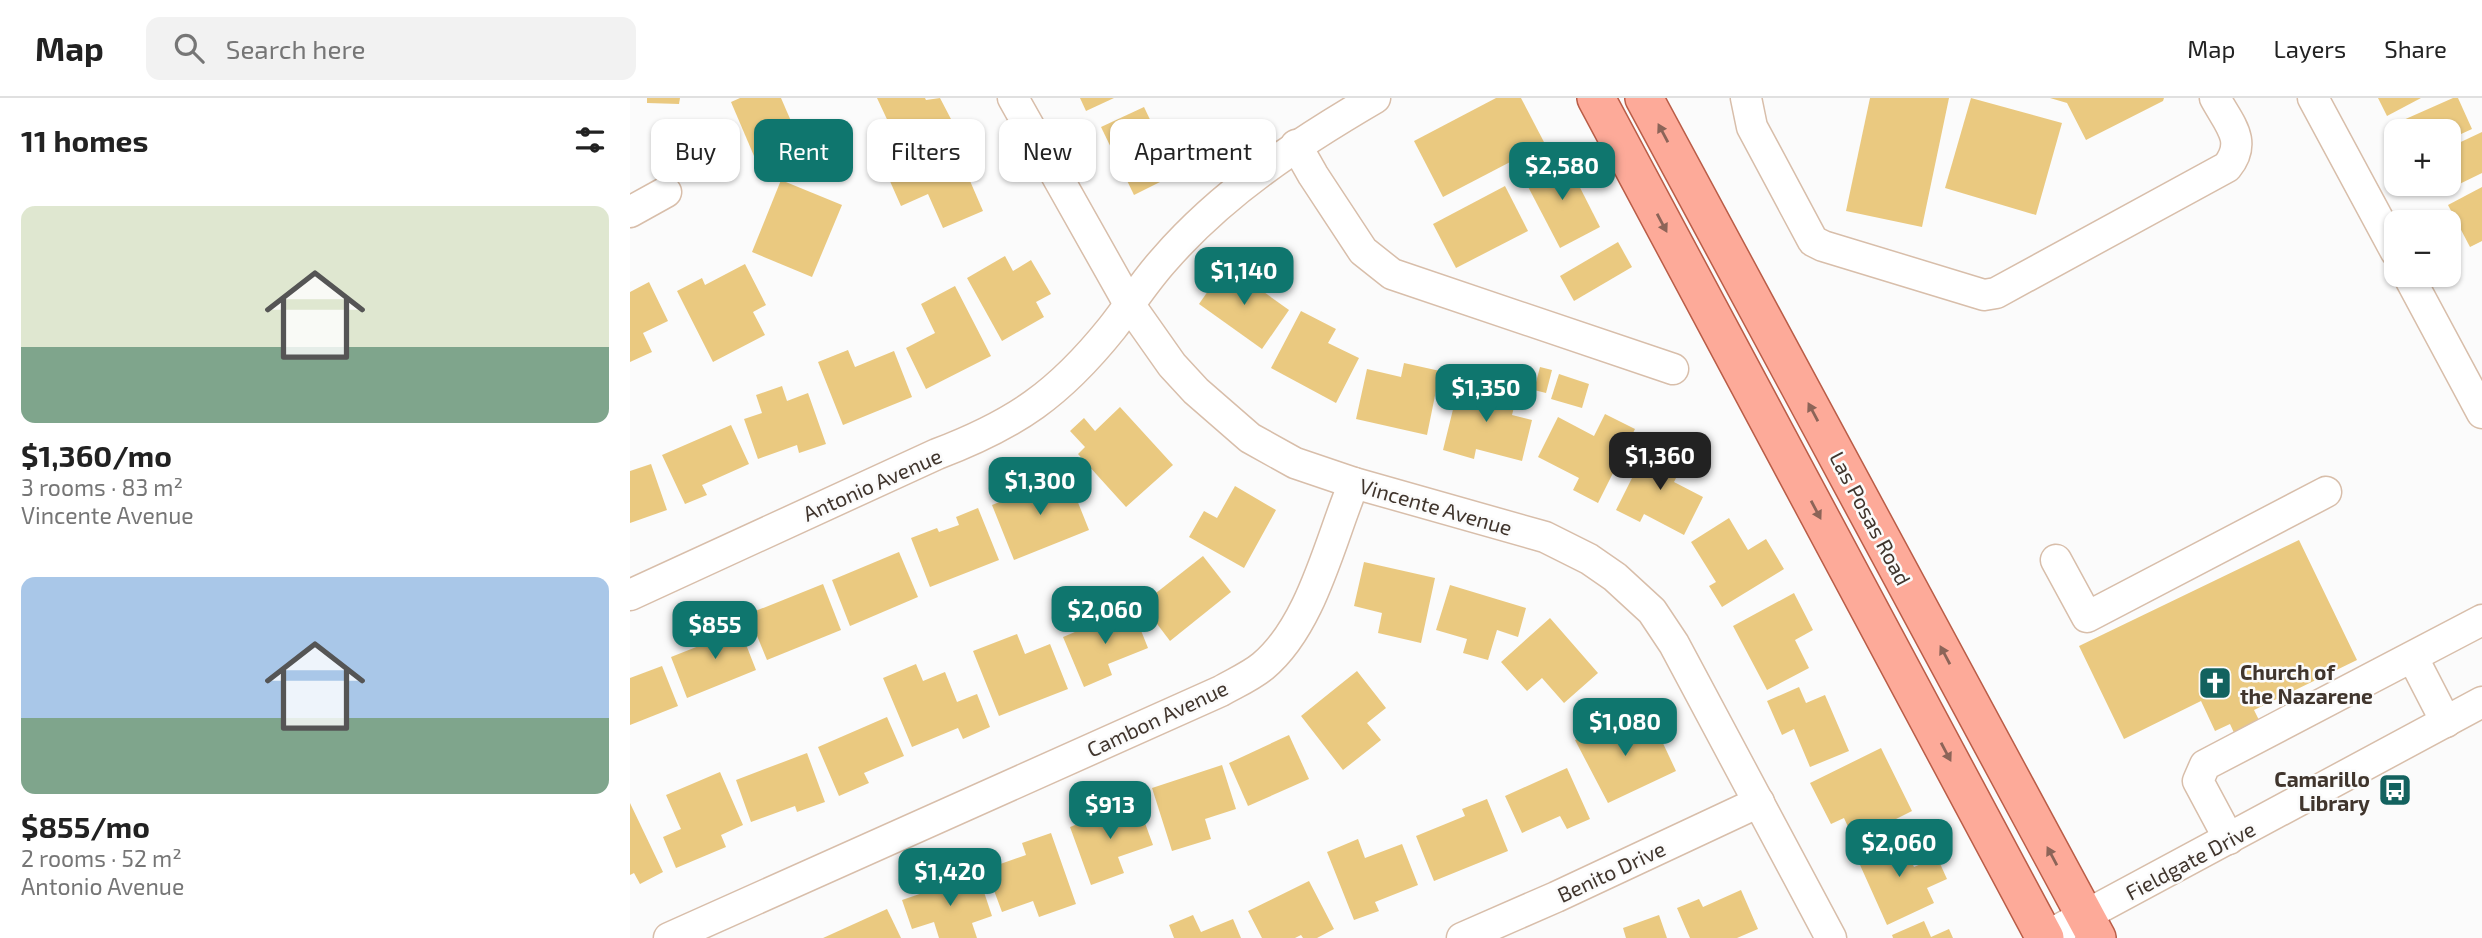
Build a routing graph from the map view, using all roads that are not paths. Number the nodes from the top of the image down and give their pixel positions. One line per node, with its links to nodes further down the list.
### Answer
1 (1013, 98): 13 (street, Vincente Avenue)
2 (1374, 98): 8 (street, Antonio Avenue)
3 (1595, 98): 30 (main road, one-way to 30)
4 (1644, 98): 26 (main road, Las Posas Road, one-way to 4)
5 (1746, 98): 6 (street)
6 (2215, 98)
7 (2313, 98): 11 (street)
8 (1296, 145): 13 (street, Antonio Avenue); 14 (street)
9 (666, 192): 10 (street)
10 (630, 212)
11 (2384, 230)
12 (2414, 287): 15 (street)
13 (1129, 304): 16 (street, Vincente Avenue); 19 (street, Antonio Avenue)
14 (1673, 369)
15 (2482, 413)
16 (1353, 483): 24 (street, Vincente Avenue); 27 (street, Cambon Avenue)
17 (2326, 492): 18 (street)
18 (2056, 560)
19 (630, 595)
20 (2482, 620): 21 (street)
21 (2413, 658): 23 (street); 25 (street)
22 (2482, 702): 23 (street, Fieldgate Drive)
23 (2446, 722): 25 (street, Fieldgate Drive)
24 (1759, 802): 28 (street, Benito Drive); 29 (street, Vincente Avenue)
25 (2229, 839): 26 (street, Fieldgate Drive)
26 (2091, 927): 30 (street, Fieldgate Drive)
27 (669, 938)
28 (1462, 938)
29 (1831, 938)
30 (2045, 938)

